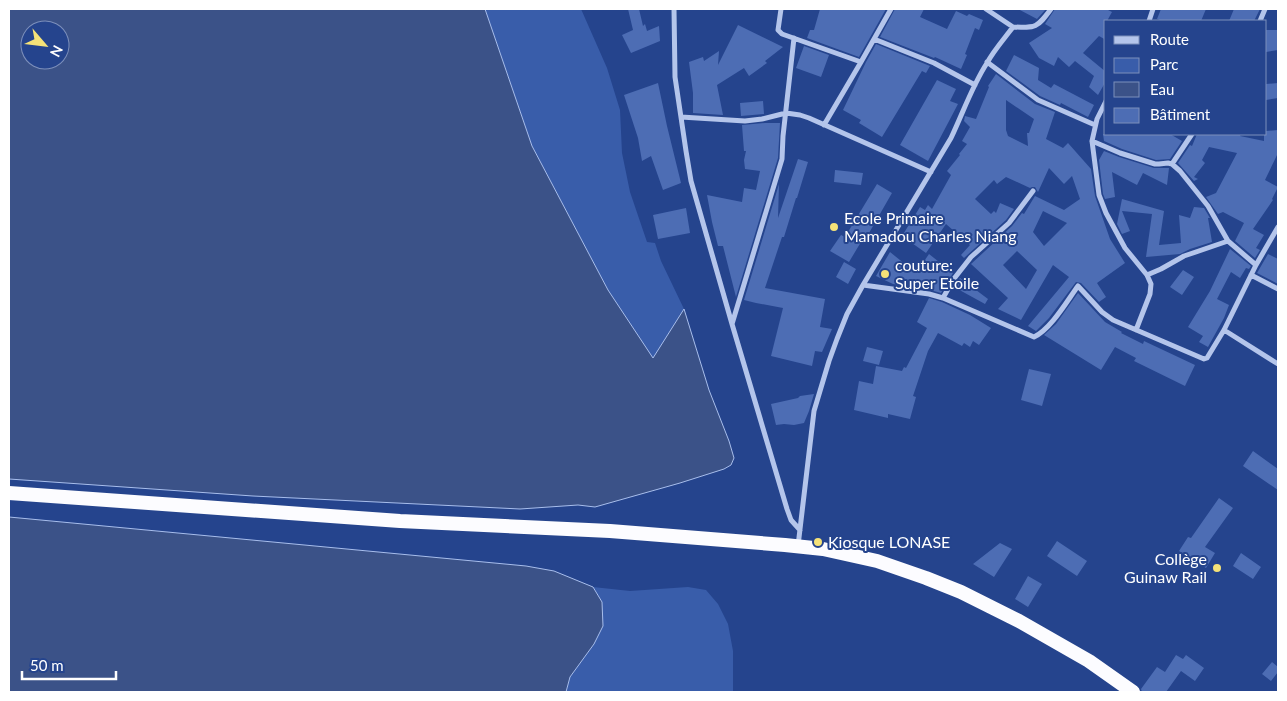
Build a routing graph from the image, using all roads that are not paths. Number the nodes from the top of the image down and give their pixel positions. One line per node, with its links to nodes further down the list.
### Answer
1 (674, 9): 14 (street)
2 (781, 9): 7 (street)
3 (891, 9): 8 (street)
4 (986, 9): 6 (street)
5 (1051, 9): 6 (street)
6 (1013, 27): 10 (street)
7 (794, 38): 9 (street); 13 (street)
8 (874, 40): 9 (street); 11 (street)
9 (862, 62): 15 (street)
10 (987, 62): 11 (street); 16 (street)
11 (975, 85): 20 (street)
12 (1104, 105): 16 (street)
13 (786, 113): 14 (street); 15 (street); 30 (street)
14 (681, 117): 30 (street)
15 (824, 125): 20 (street)
16 (1095, 125): 18 (street)
17 (1189, 135): 19 (street)
18 (1092, 141): 19 (street); 25 (street)
19 (1172, 164): 23 (street)
20 (931, 172): 27 (street)
21 (1033, 190): 29 (street)
22 (1278, 227): 24 (street)
23 (1228, 241): 24 (street); 25 (street)
24 (1256, 265): 26 (street)
25 (1148, 275): 31 (street)
26 (1251, 276): 28 (street); 32 (street)
27 (863, 285): 29 (street); 35 (street)
28 (1278, 289)
29 (943, 298): 31 (street)
30 (732, 324): 35 (street)
31 (1136, 330): 32 (street)
32 (1224, 330): 33 (street)
33 (1278, 364)
34 (9, 493): 36 (highway)
35 (800, 530): 36 (street)
36 (798, 546): 37 (highway)
37 (1134, 692)

